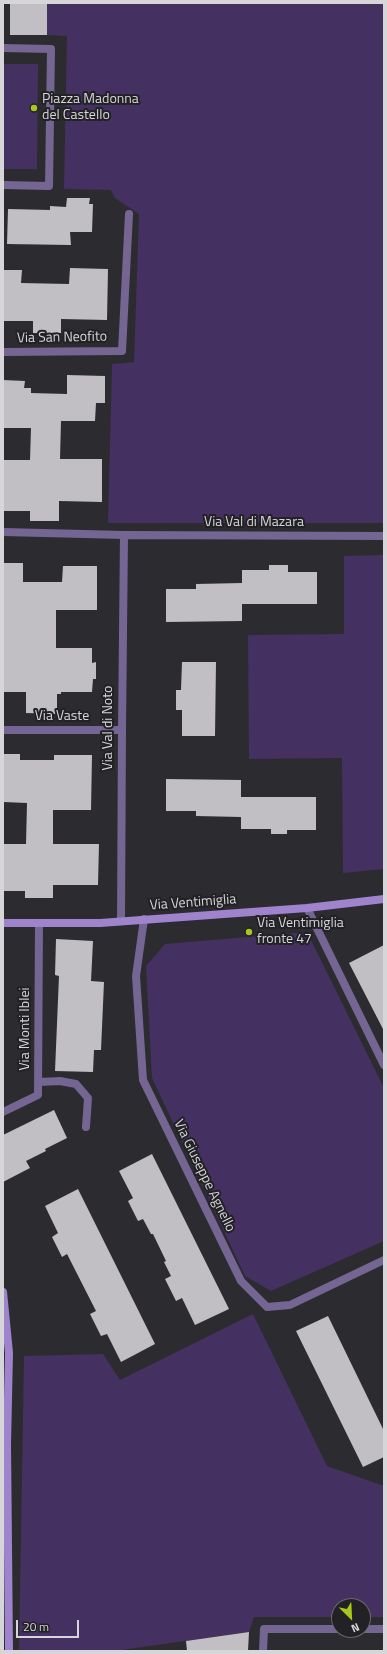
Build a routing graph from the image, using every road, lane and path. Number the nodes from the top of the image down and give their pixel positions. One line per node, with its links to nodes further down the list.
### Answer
1 (3, 48): 2 (street)
2 (3, 185)
3 (129, 214): 4 (street, Via San Neofito)
4 (3, 352)
5 (3, 532): 6 (street, Via Val di Mazara)
6 (124, 536): 7 (street, Via Val di Mazara); 9 (street, Via Val di Noto)
7 (384, 536)
8 (3, 730): 9 (street, Via Vaste)
9 (122, 730): 13 (street, Via Val di Noto)
10 (384, 898): 11 (main road, Via Ventimiglia)
11 (307, 908): 12 (main road, Via Ventimiglia); 16 (street)
12 (144, 919): 13 (main road, Via Ventimiglia); 20 (street, Via Giuseppe Agnello)
13 (122, 921): 15 (main road, Via Ventimiglia)
14 (3, 923): 15 (main road, Via Ventimiglia)
15 (39, 923): 17 (street, Via Monti Iblei)
16 (384, 1065)
17 (38, 1082): 18 (street, Via Monti Iblei); 19 (street)
18 (3, 1112)
19 (86, 1127)
20 (384, 1260)
21 (3, 1292): 22 (main road)
22 (5, 1444): 26 (main road)
23 (331, 1629): 27 (street)
24 (371, 1629): 25 (street)
25 (384, 1629)
26 (9, 1651)
27 (263, 1651)

